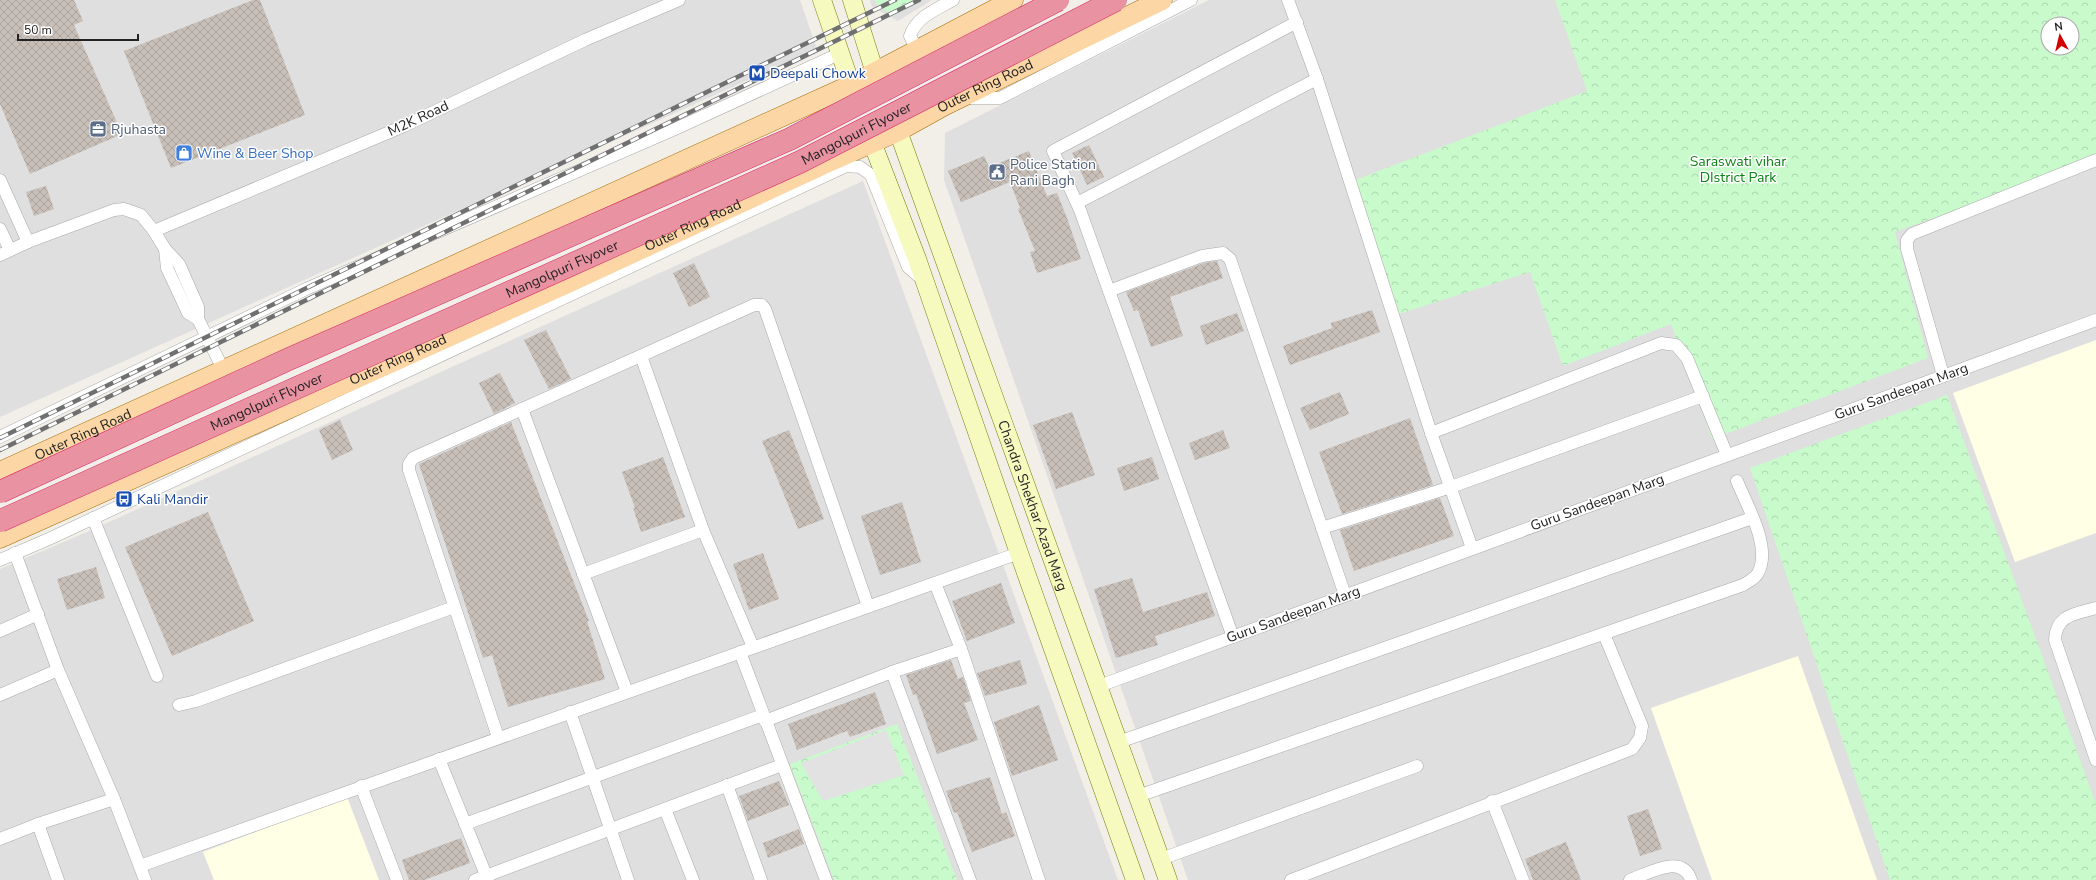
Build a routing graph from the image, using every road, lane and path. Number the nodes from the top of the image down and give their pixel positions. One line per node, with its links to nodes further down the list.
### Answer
1 (679, 0): 26 (street, M2K Road)
2 (822, 0): 13 (street)
3 (852, 0): 15 (street)
4 (953, 0): 12 (street)
5 (1058, 0): 47 (highway, Mangolpuri Flyover, bridge)
6 (1116, 0): 50 (highway, Mangolpuri Flyover, bridge)
7 (1162, 0): 14 (main road, Outer Ring Road)
8 (1191, 0): 18 (street)
9 (1288, 0): 11 (street)
10 (1010, 1): 12 (main road, Outer Ring Road); 14 (main road)
11 (1296, 22): 16 (street); 23 (street)
12 (918, 50): 15 (main road, Outer Ring Road)
13 (841, 53): 17 (street); 35 (street)
14 (1037, 61): 18 (main road, Outer Ring Road)
15 (875, 73): 17 (main road, Outer Ring Road)
16 (1317, 78): 23 (street); 41 (street)
17 (851, 85): 24 (main road, Outer Ring Road)
18 (961, 98): 19 (main road, Outer Ring Road)
19 (898, 131): 20 (main road, Outer Ring Road); 28 (street, Chandra Shekhar Azad Marg)
20 (872, 142): 30 (street, Chandra Shekhar Azad Marg); 31 (main road, Outer Ring Road)
21 (2096, 160): 38 (street)
22 (0, 180): 27 (street)
23 (1077, 203): 33 (street)
24 (562, 217): 31 (main road); 37 (main road, Outer Ring Road)
25 (0, 229): 29 (street)
26 (154, 231): 27 (street); 35 (street)
27 (28, 242): 29 (street)
28 (940, 247): 30 (street); 74 (street, Chandra Shekhar Azad Marg)
29 (5, 253)
30 (915, 254): 32 (street, Chandra Shekhar Azad Marg)
31 (588, 274): 53 (main road, Outer Ring Road)
32 (924, 280): 48 (street); 56 (street, Chandra Shekhar Azad Marg)
33 (1109, 291): 51 (street); 67 (street)
34 (2096, 320): 38 (street, Guru Sandeepan Marg)
35 (208, 337): 37 (street); 42 (street)
36 (641, 356): 40 (street); 52 (street); 61 (street)
37 (224, 371): 44 (main road, Outer Ring Road)
38 (1943, 375): 43 (street, Guru Sandeepan Marg)
39 (1703, 396): 41 (street); 43 (street); 46 (street)
40 (522, 409): 58 (street); 62 (street)
41 (1431, 433): 46 (street)
42 (0, 437)
43 (1727, 455): 54 (street, Guru Sandeepan Marg)
44 (0, 472)
45 (1737, 481): 49 (street)
46 (1452, 487): 51 (street); 54 (street)
47 (0, 492)
48 (93, 518): 55 (street); 73 (street)
49 (1752, 518): 66 (street); 81 (street)
50 (0, 521)
51 (1322, 528): 60 (street)
52 (703, 530): 58 (street); 68 (street)
53 (0, 538)
54 (1472, 548): 60 (street, Guru Sandeepan Marg)
55 (15, 553): 57 (street); 64 (street)
56 (1018, 553): 59 (street); 109 (street, Chandra Shekhar Azad Marg)
57 (0, 560)
58 (584, 574): 75 (street)
59 (935, 583): 61 (street); 69 (street)
60 (1345, 595): 67 (street, Guru Sandeepan Marg)
61 (868, 606): 68 (street)
62 (454, 607): 77 (street); 80 (street)
63 (2096, 608): 83 (street)
64 (38, 614): 65 (street); 71 (street)
65 (0, 631)
66 (1604, 634): 89 (street); 91 (street)
67 (1233, 637): 74 (street, Guru Sandeepan Marg)
68 (753, 647): 70 (street)
69 (961, 649): 72 (street); 108 (street)
70 (740, 652): 75 (street); 79 (street)
71 (58, 670): 76 (street); 90 (street)
72 (892, 672): 79 (street); 107 (street)
73 (157, 676)
74 (1099, 686): 81 (street, Chandra Shekhar Azad Marg)
75 (627, 692): 78 (street)
76 (0, 695)
77 (179, 705)
78 (570, 712): 80 (street); 86 (street)
79 (764, 718): 84 (street); 86 (street)
80 (498, 737): 82 (street)
81 (1119, 742): 89 (street, Chandra Shekhar Azad Marg)
82 (439, 759): 87 (street); 94 (street)
83 (2096, 760)
84 (782, 765): 88 (street); 106 (street)
85 (1417, 766): 97 (street)
86 (592, 777): 94 (street); 95 (street)
87 (361, 786): 98 (street); 102 (street)
88 (726, 786): 92 (street); 105 (street)
89 (1138, 796): 97 (street, Chandra Shekhar Azad Marg)
90 (114, 799): 93 (street); 98 (street)
91 (1492, 801): 111 (street); 112 (street)
92 (665, 809): 95 (street); 104 (street)
93 (38, 824): 96 (street); 100 (street)
94 (465, 824): 99 (street)
95 (610, 829): 99 (street); 103 (street)
96 (0, 839)
97 (1161, 859): 110 (street, Chandra Shekhar Azad Marg)
98 (140, 866): 101 (street)
99 (483, 879)
100 (58, 880)
101 (145, 880)
102 (397, 880)
103 (628, 880)
104 (692, 880)
105 (761, 880)
106 (826, 880)
107 (970, 880)
108 (1039, 880)
109 (1135, 880)
110 (1168, 880)
111 (1291, 880)
112 (1523, 880)
113 (1630, 880): 114 (street)
114 (1692, 880)

